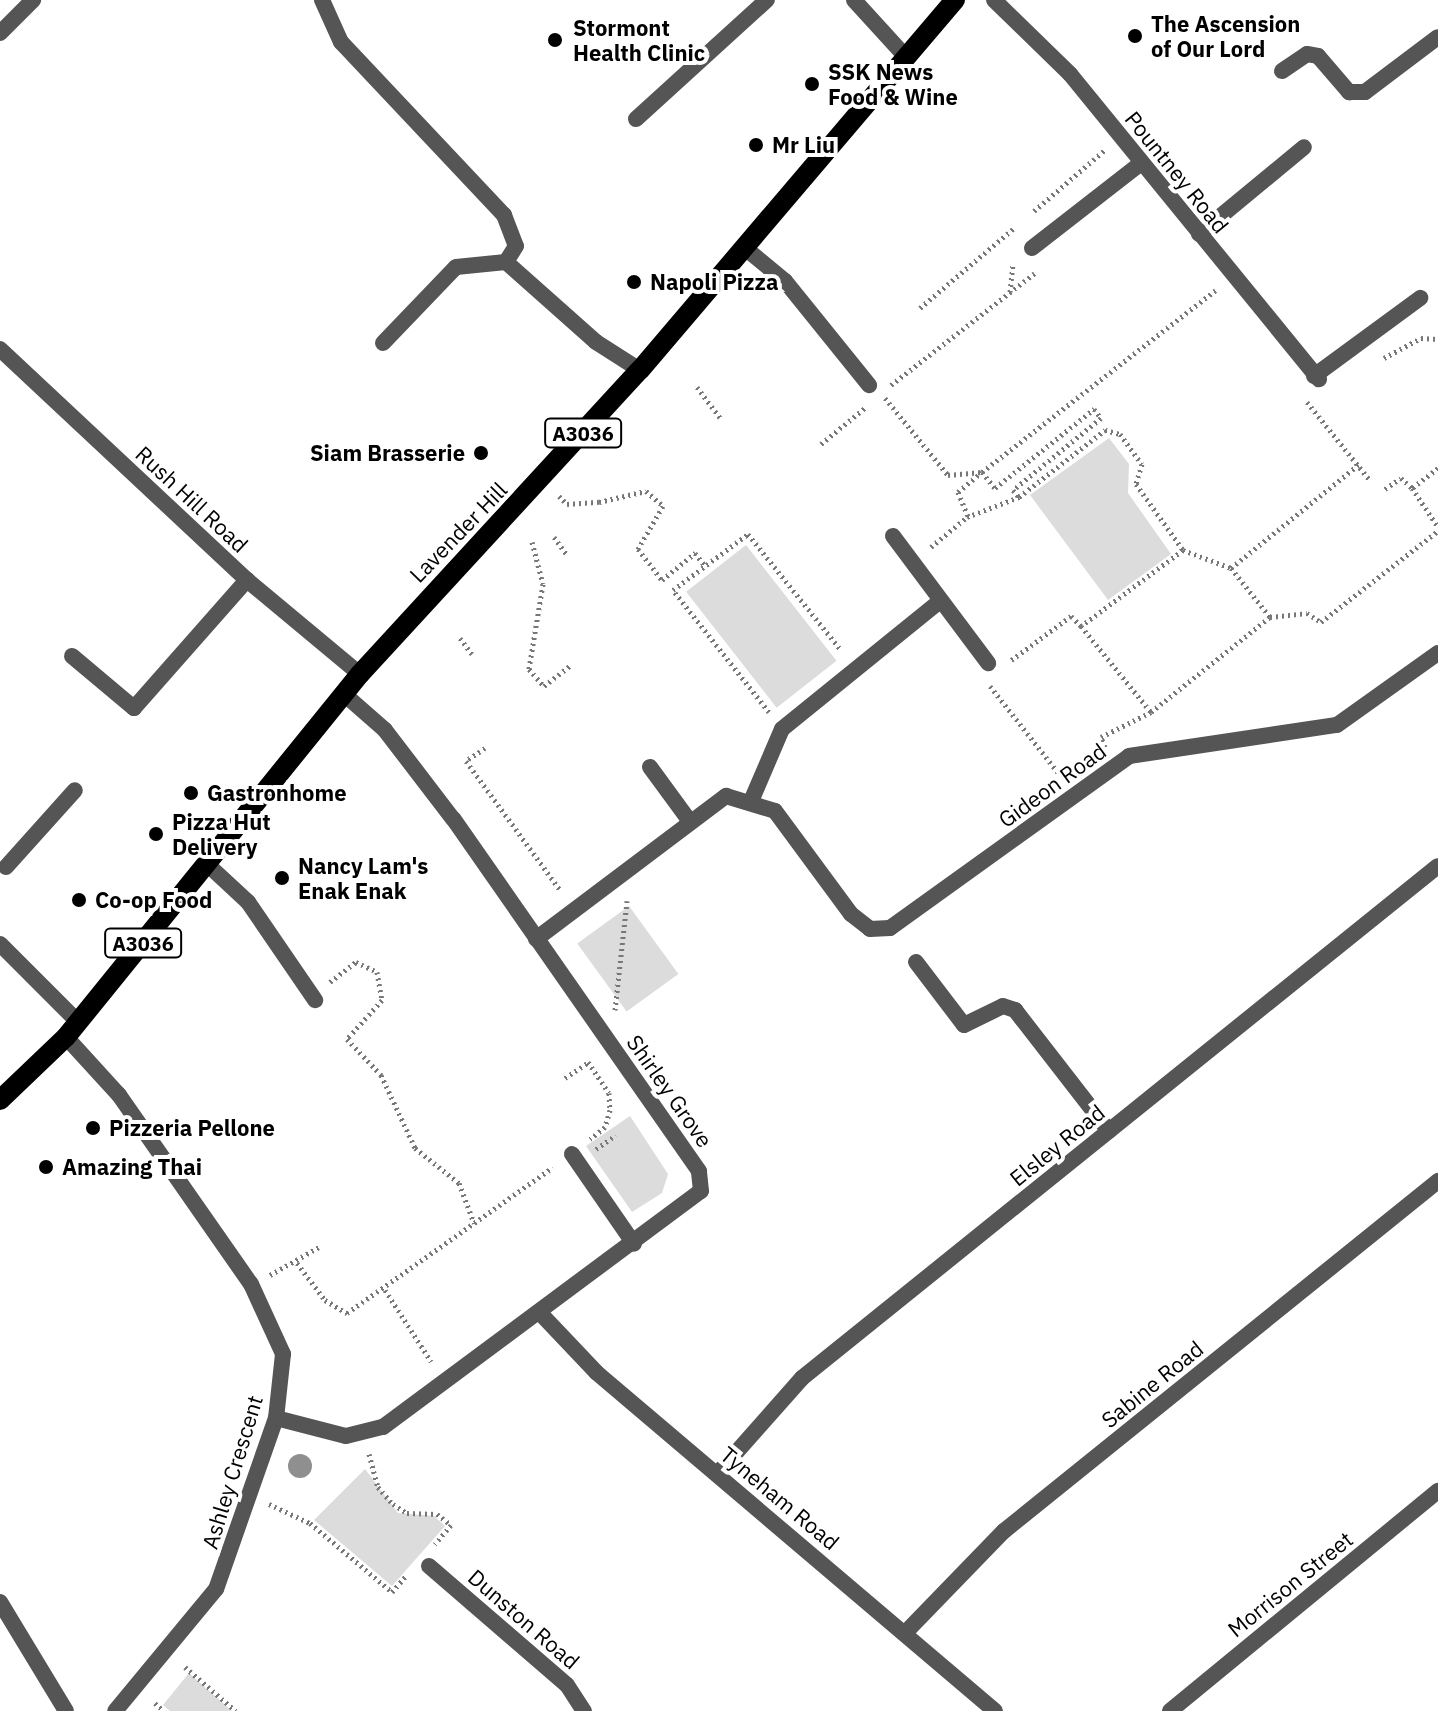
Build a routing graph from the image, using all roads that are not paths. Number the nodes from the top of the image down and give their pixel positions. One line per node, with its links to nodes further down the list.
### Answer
1 (33, 0): 7 (street)
2 (322, 0): 17 (street)
3 (767, 0): 11 (street)
4 (854, 0): 9 (street)
5 (955, 0): 9 (main road, Lavender Hill / A3036)
6 (994, 0): 13 (street, Pountney Road)
7 (0, 33)
8 (1438, 37): 10 (street)
9 (905, 56): 15 (main road, Lavender Hill / A3036)
10 (1282, 71)
11 (636, 119)
12 (1304, 147): 14 (street)
13 (1141, 163): 14 (street, Pountney Road); 16 (street)
14 (1199, 234): 18 (street, Pountney Road)
15 (745, 248): 21 (main road, Lavender Hill / A3036); 22 (street)
16 (1032, 248)
17 (506, 262): 19 (street); 21 (street)
18 (1420, 298)
19 (383, 343)
20 (0, 349): 24 (street, Rush Hill Road)
21 (640, 370): 29 (main road, Lavender Hill / A3036)
22 (875, 389)
23 (893, 536): 25 (street)
24 (247, 580): 27 (street); 29 (street, Rush Hill Road)
25 (939, 602): 28 (street); 33 (street)
26 (1438, 653): 33 (street, Gideon Road)
27 (72, 656)
28 (988, 663)
29 (360, 674): 30 (main road, Lavender Hill / A3036)
30 (344, 694): 35 (main road, Lavender Hill / A3036); 38 (street, Shirley Grove)
31 (650, 767): 34 (street)
32 (75, 790): 37 (street)
33 (752, 799): 34 (street)
34 (688, 819): 38 (street)
35 (207, 864): 41 (street); 42 (main road, Lavender Hill / A3036)
36 (1438, 866): 44 (street, Elsley Road)
37 (6, 867)
38 (536, 939): 47 (street, Shirley Grove)
39 (0, 944): 42 (street, Ashley Crescent)
40 (916, 962): 44 (street)
41 (315, 1000)
42 (72, 1029): 43 (main road, Lavender Hill / A3036); 49 (street, Ashley Crescent)
43 (0, 1100)
44 (1109, 1131): 50 (street, Elsley Road)
45 (572, 1154): 47 (street)
46 (1438, 1181): 54 (street, Sabine Road)
47 (634, 1244): 48 (street, Shirley Grove)
48 (541, 1314): 49 (street, Shirley Grove); 50 (street, Tyneham Road)
49 (276, 1418): 56 (street, Ashley Crescent)
50 (718, 1473): 54 (street, Tyneham Road)
51 (1438, 1491): 59 (street, Morrison Street)
52 (422, 1564): 57 (street, Dunston Road)
53 (0, 1602): 55 (street)
54 (905, 1633): 58 (street, Tyneham Road)
55 (66, 1711)
56 (115, 1711)
57 (584, 1711)
58 (995, 1711)
59 (1170, 1711)

